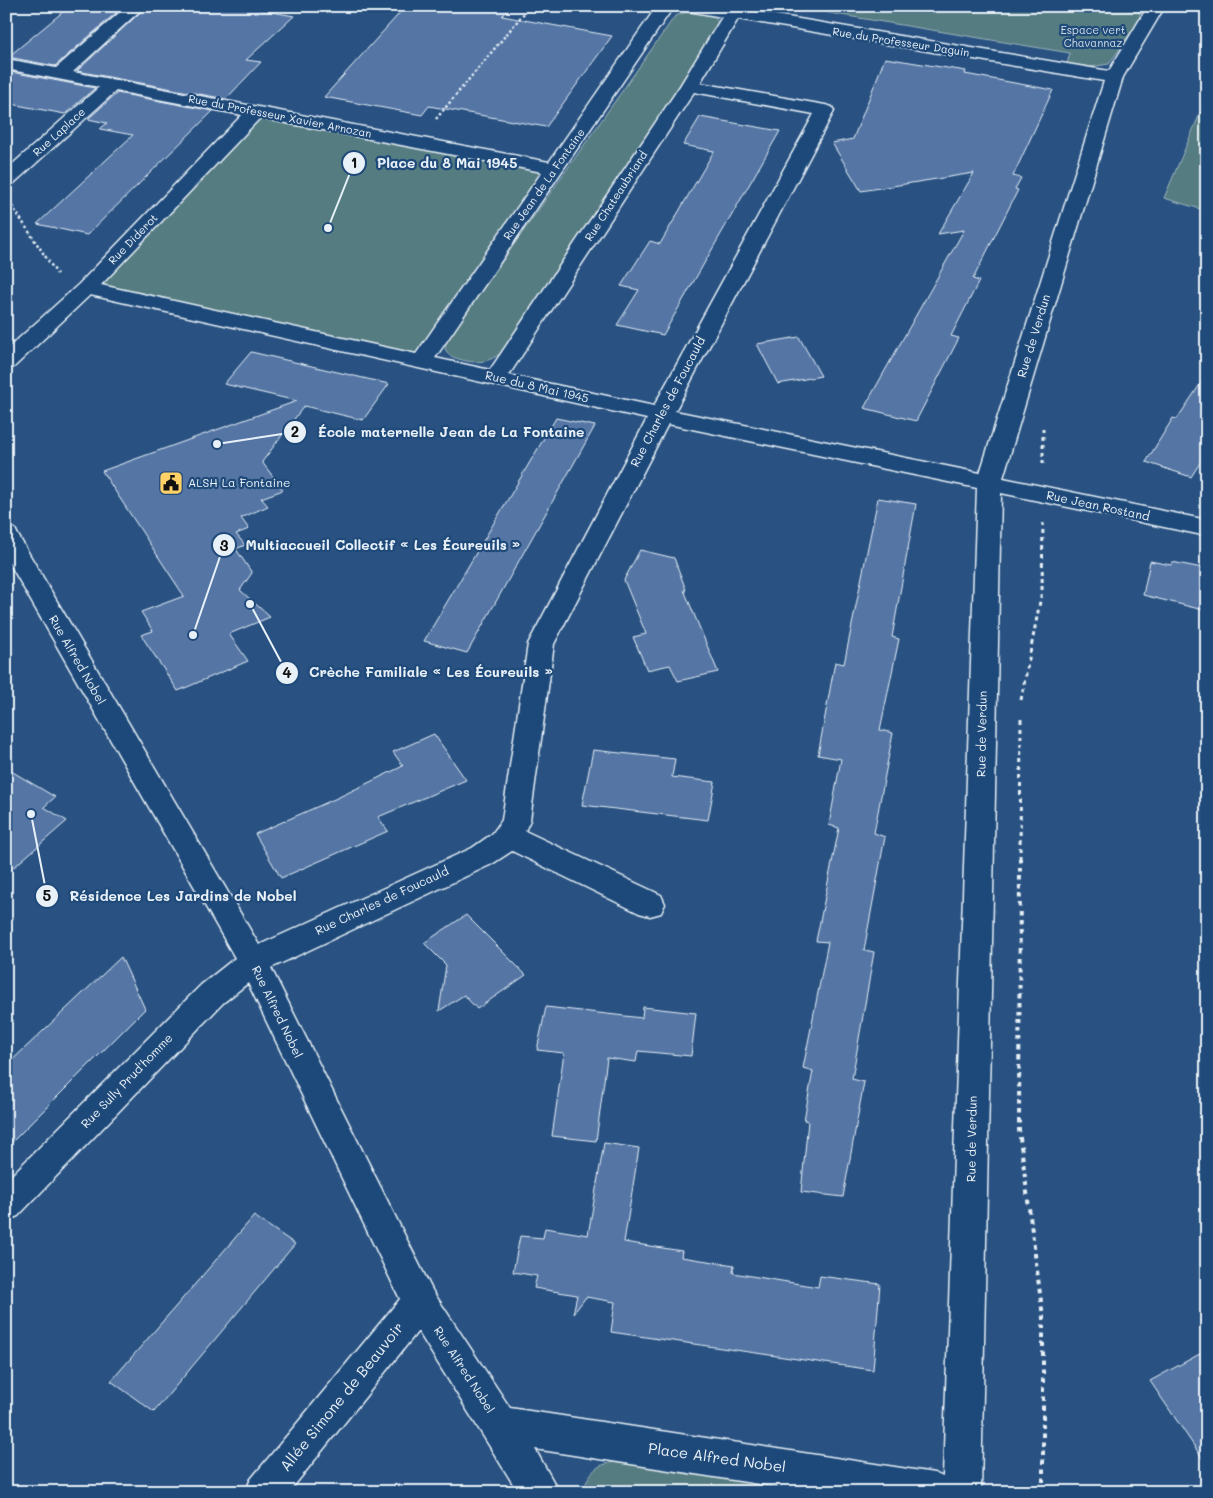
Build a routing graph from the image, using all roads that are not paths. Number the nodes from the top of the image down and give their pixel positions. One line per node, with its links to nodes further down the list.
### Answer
1 (137, 6): 7 (street)
2 (666, 6): 12 (street, Rue Jean de La Fontaine)
3 (688, 6): 5 (street, Rue du Professeur Daguin)
4 (1152, 7): 8 (street, Rue de Verdun)
5 (733, 14): 8 (street, Rue du Professeur Daguin); 10 (street, Rue Chateaubriand)
6 (6, 64): 7 (street, Rue du Professeur Xavier Arnozan)
7 (60, 74): 9 (street, Rue du Professeur Xavier Arnozan)
8 (1114, 77): 19 (street, Rue de Verdun)
9 (112, 85): 11 (street, Rue du Professeur Xavier Arnozan); 13 (street, Rue Laplace)
10 (689, 86): 17 (street, Rue Chateaubriand); 18 (street, Rue Charles de Foucauld)
11 (255, 112): 12 (street, Rue du Professeur Xavier Arnozan); 14 (street, Rue Diderot)
12 (555, 169): 16 (street, Rue Jean de La Fontaine)
13 (6, 180)
14 (80, 294): 15 (street, Rue Diderot); 16 (street, Rue du 8 Mai 1945)
15 (6, 362)
16 (421, 362): 17 (street, Rue du 8 Mai 1945)
17 (496, 378): 18 (street, Rue du 8 Mai 1945)
18 (661, 415): 19 (street, Rue du 8 Mai 1945); 22 (street, Rue Charles de Foucauld)
19 (989, 484): 20 (street, Rue Jean Rostand); 31 (street, Rue de Verdun)
20 (1207, 528)
21 (6, 535): 24 (street, Rue Alfred Nobel)
22 (508, 836): 23 (street); 24 (street, Rue Charles de Foucauld)
23 (650, 904)
24 (253, 962): 25 (street, Rue Sully Prud'homme); 26 (street, Rue Alfred Nobel)
25 (6, 1205)
26 (420, 1302): 27 (street, Rue Alfred Nobel); 28 (street, Allée Simone de Beauvoir)
27 (500, 1425): 29 (street, Rue Alfred Nobel); 30 (street, Place Alfred Nobel)
28 (264, 1492)
29 (540, 1492)
30 (934, 1492)
31 (962, 1492)

